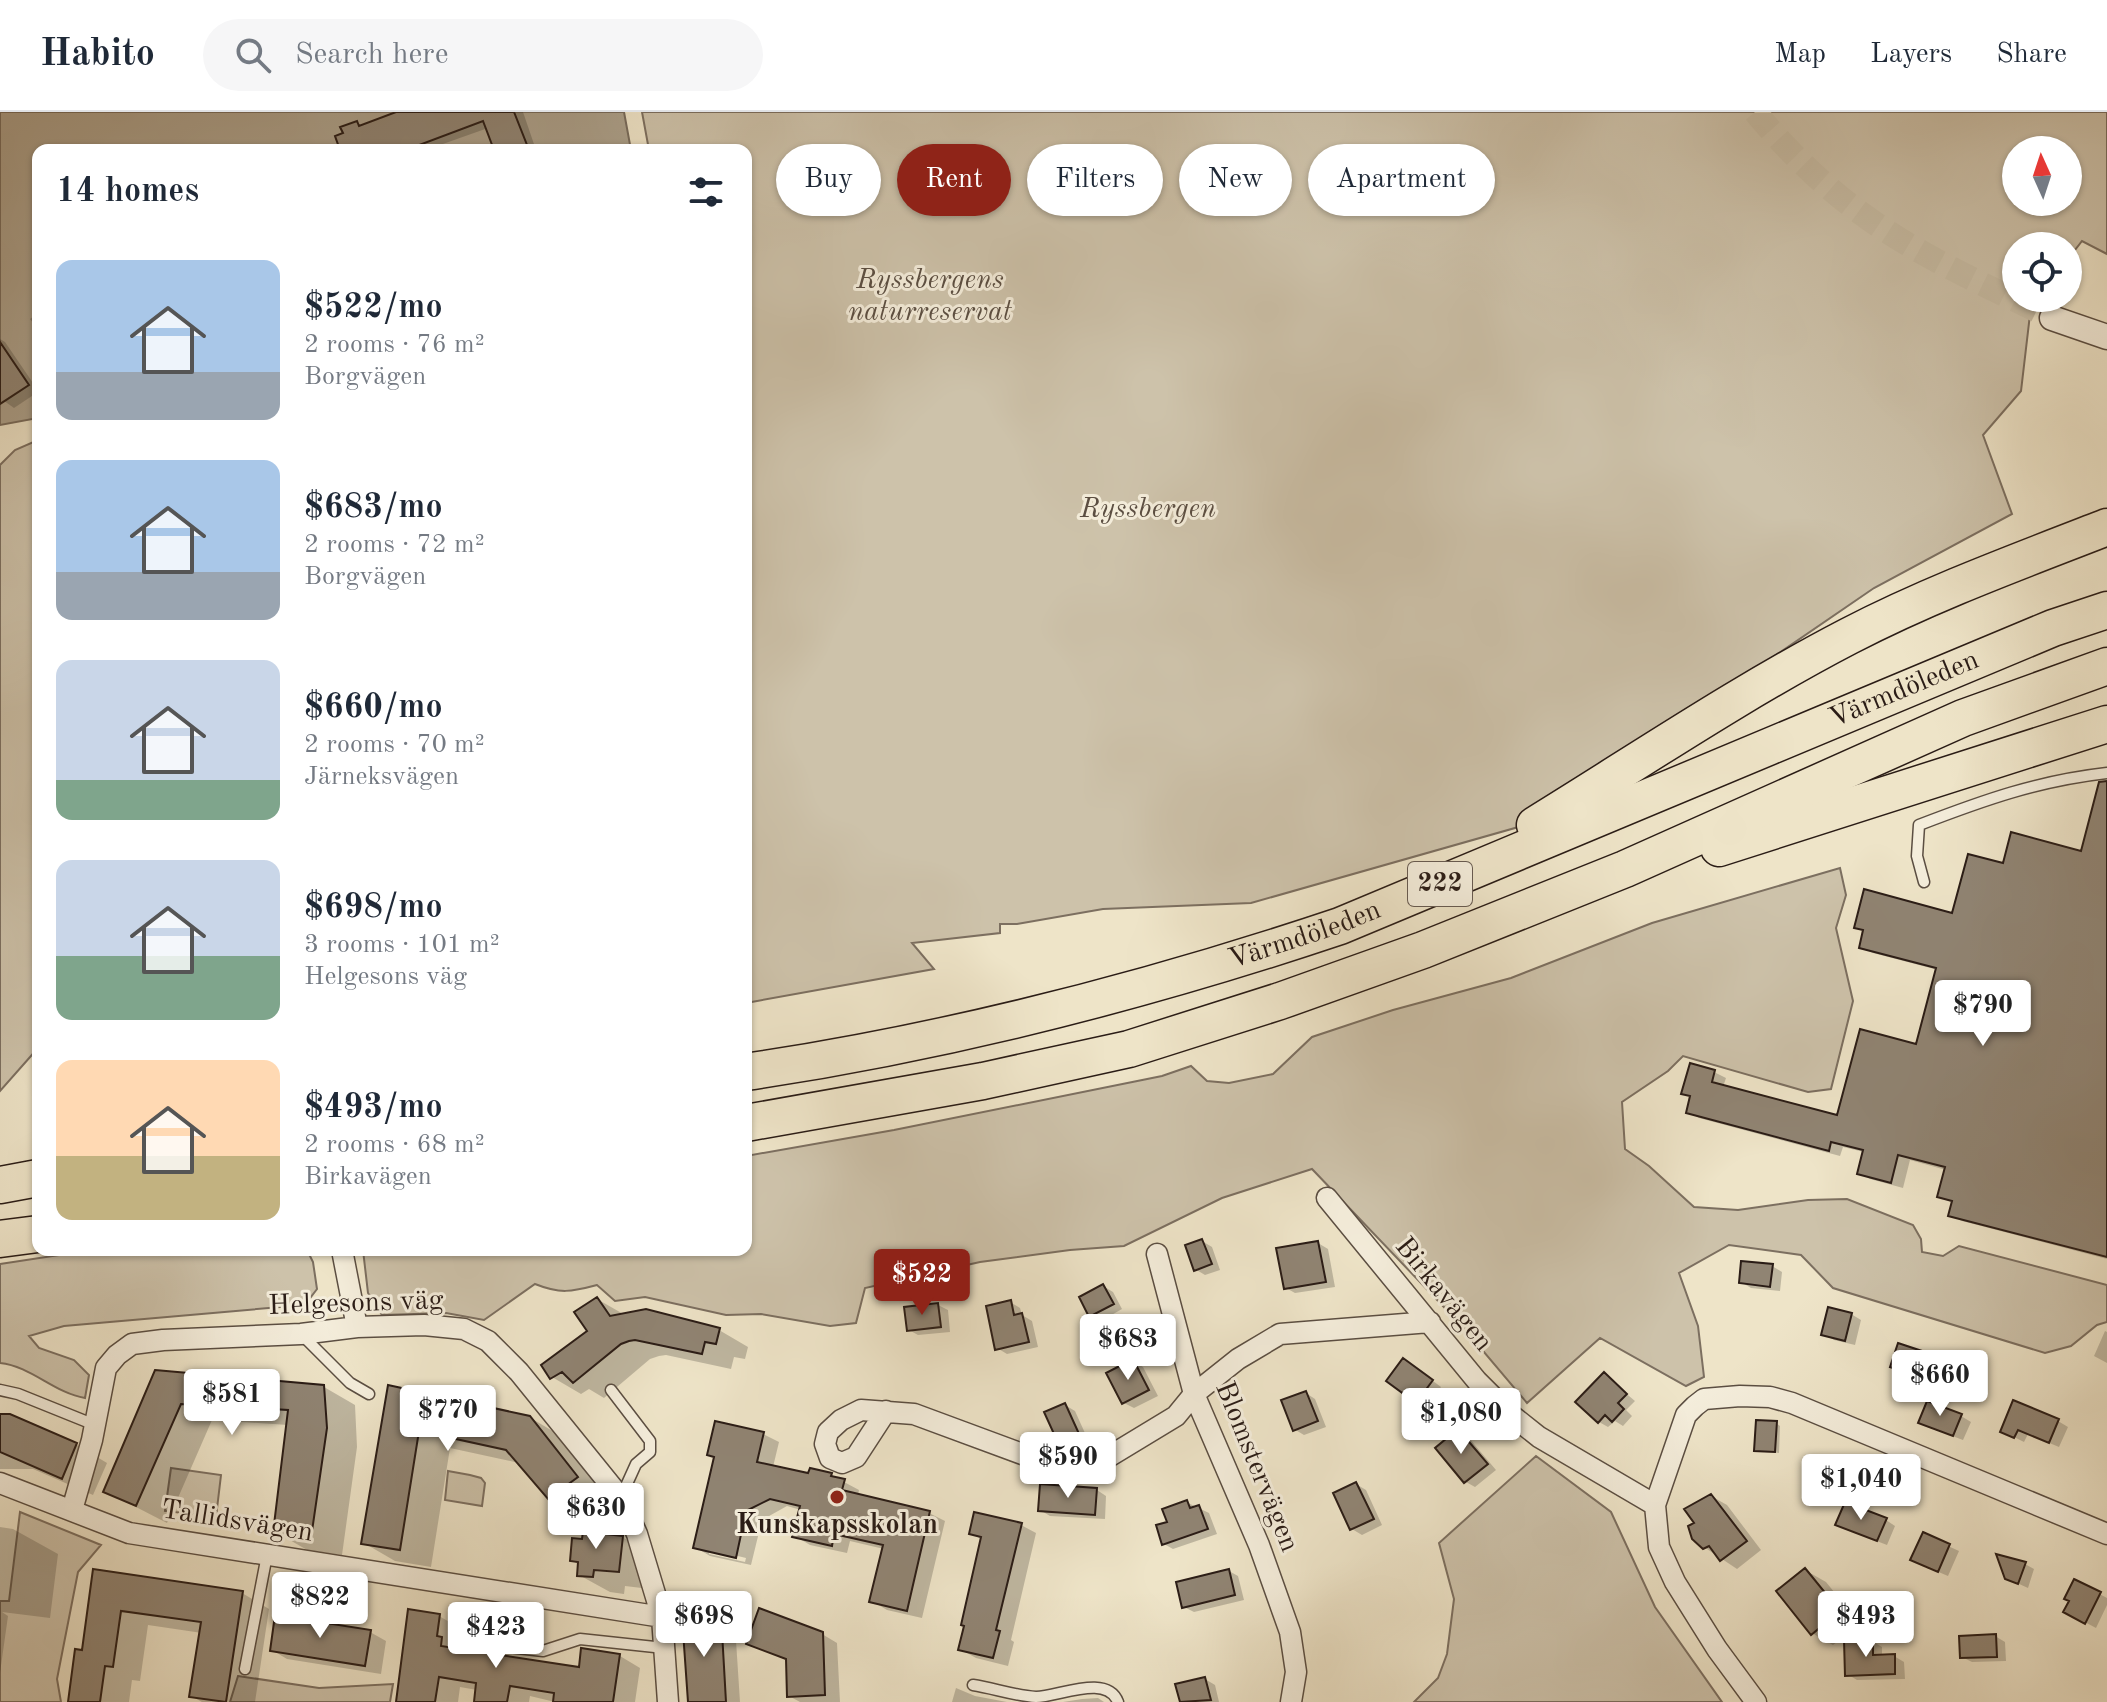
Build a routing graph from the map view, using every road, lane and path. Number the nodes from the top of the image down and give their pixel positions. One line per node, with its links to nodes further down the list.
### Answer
1 (2052, 318): 2 (street)
2 (2107, 337)
3 (2107, 527): 9 (highway)
4 (2107, 610): 9 (highway, Värmdöleden / 222)
5 (2107, 666): 10 (highway, Värmdöleden / 222)
6 (2107, 724): 10 (highway)
7 (2107, 773): 8 (lane)
8 (1924, 882)
9 (1440, 884): 11 (highway, Värmdöleden / 222)
10 (1523, 910): 12 (highway, Värmdöleden / 222)
11 (752, 1071)
12 (752, 1122)
13 (32, 1179): 14 (highway)
14 (0, 1185)
15 (1327, 1198): 20 (street, Birkavägen)
16 (32, 1235): 17 (highway)
17 (0, 1239)
18 (1157, 1254): 26 (street, Blomstervägen)
19 (343, 1256): 21 (street)
20 (1430, 1322): 26 (street); 31 (street, Birkavägen)
21 (357, 1327): 22 (street, Helgesons väg); 30 (street, Helgesons väg)
22 (301, 1334): 25 (lane); 28 (street, Helgesons väg)
23 (0, 1390): 28 (lane)
24 (611, 1390): 30 (lane)
25 (369, 1394)
26 (1194, 1394): 27 (street); 42 (street, Blomstervägen)
27 (886, 1411)
28 (95, 1425): 32 (street, Helgesons väg)
29 (0, 1483): 32 (street, Tallidsvägen)
30 (621, 1498): 35 (street, Helgesons väg)
31 (1655, 1505): 33 (street); 43 (street)
32 (72, 1510): 34 (street, Tallidsvägen)
33 (2107, 1534)
34 (267, 1555): 35 (street, Tallidsvägen); 38 (lane)
35 (662, 1617): 37 (street, Helgesons väg)
36 (465, 1642): 37 (lane)
37 (664, 1648): 40 (street, Helgesons väg)
38 (245, 1669)
39 (973, 1685): 41 (lane)
40 (668, 1702)
41 (1118, 1702)
42 (1291, 1702)
43 (1756, 1702)

